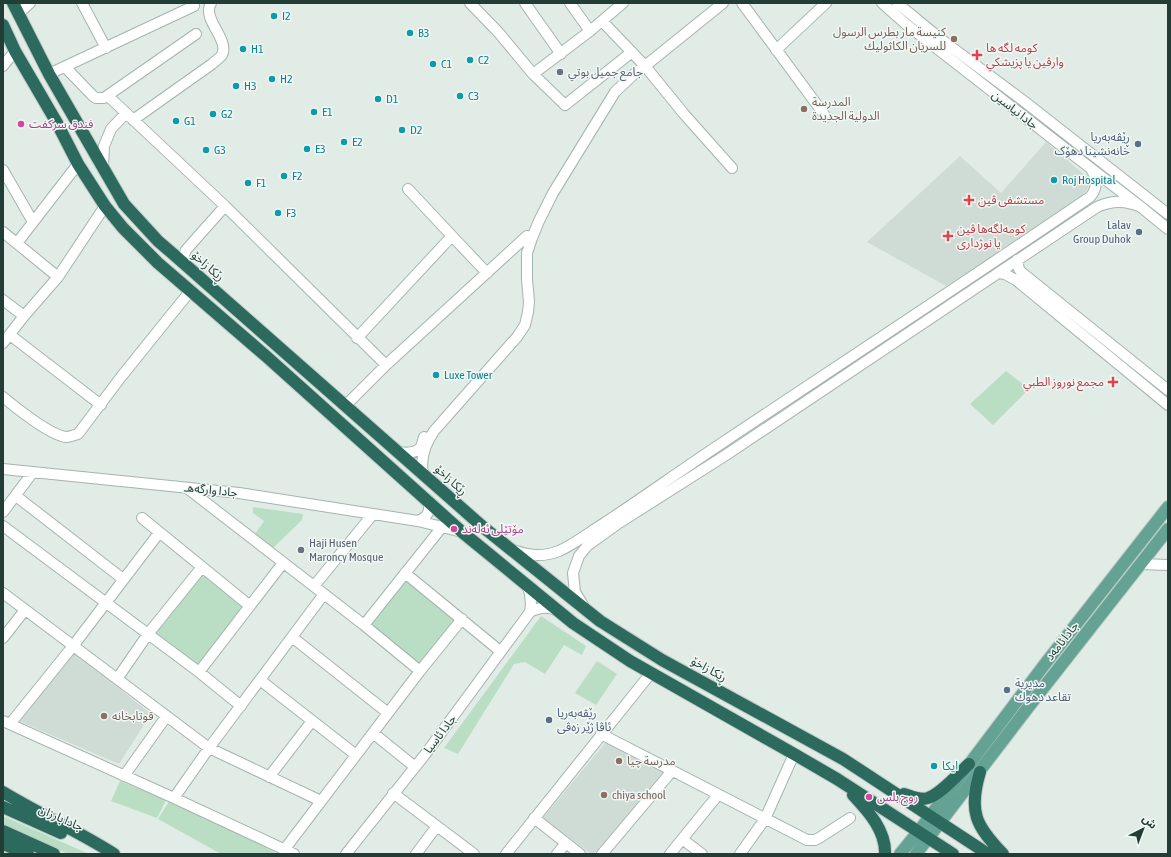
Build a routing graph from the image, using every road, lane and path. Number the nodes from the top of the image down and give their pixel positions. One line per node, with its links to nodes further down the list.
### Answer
1 (13, 3): 16 (highway, ڕێکا زاخۆ)
2 (30, 3): 16 (street)
3 (82, 3): 21 (street)
4 (211, 3): 32 (street)
5 (470, 3): 30 (street)
6 (525, 3): 25 (street)
7 (570, 3): 19 (street)
8 (623, 3): 17 (street)
9 (718, 3): 26 (street)
10 (723, 3): 26 (street)
11 (742, 3): 23 (street)
12 (826, 3): 23 (street)
13 (882, 3): 37 (street, جادا نیاسین)
14 (897, 3): 45 (street, جادا نیاسین)
15 (194, 6): 21 (street)
16 (18, 14): 29 (highway, ڕێکا زاخۆ)
17 (602, 21): 19 (street); 24 (street)
18 (3, 25): 22 (highway)
19 (590, 31): 25 (street)
20 (196, 34): 31 (street)
21 (106, 48): 28 (street)
22 (15, 50): 27 (street); 34 (highway)
23 (776, 50): 33 (street)
24 (632, 52): 26 (street); 30 (street)
25 (561, 54): 30 (street)
26 (644, 65): 36 (street); 50 (street); 86 (street)
27 (3, 66)
28 (65, 67): 29 (street); 31 (street)
29 (50, 74): 35 (highway, ڕێکا زاخۆ)
30 (533, 74)
31 (108, 96): 32 (street)
32 (129, 117): 35 (street); 43 (street)
33 (826, 117)
34 (78, 164): 42 (highway); 46 (street)
35 (103, 167): 53 (highway, ڕێکا زاخۆ)
36 (732, 168)
37 (1091, 168): 40 (street); 44 (street, جادا نیاسین)
38 (3, 170): 46 (street)
39 (408, 189): 49 (street)
40 (1093, 193): 41 (street); 60 (street)
41 (1102, 205): 44 (street); 54 (street)
42 (105, 206): 59 (street); 61 (highway)
43 (225, 206): 52 (street); 66 (street)
44 (1141, 206): 47 (street, جادا نیاسین)
45 (1168, 214)
46 (33, 222): 51 (street)
47 (1167, 226)
48 (3, 232): 51 (street)
49 (452, 236): 57 (street); 66 (street)
50 (527, 236): 57 (street); 84 (street)
51 (17, 243): 59 (street)
52 (186, 250): 53 (street); 55 (street)
53 (172, 254): 55 (highway, ڕێکا زاخۆ)
54 (1017, 260): 56 (street); 58 (street)
55 (184, 264): 70 (highway, ڕێکا زاخۆ)
56 (999, 272): 58 (street); 62 (street)
57 (487, 273): 71 (street)
58 (1018, 276): 76 (street); 80 (street)
59 (58, 277): 64 (street)
60 (963, 283): 62 (street); 68 (street)
61 (191, 290): 72 (highway); 79 (street)
62 (968, 292): 69 (street)
63 (3, 300): 64 (street)
64 (24, 316): 65 (street)
65 (10, 335): 67 (street); 79 (street)
66 (357, 338): 71 (street)
67 (3, 344)
68 (864, 349): 69 (street); 74 (street)
69 (870, 358): 77 (street)
70 (292, 359): 72 (highway); 73 (highway, ڕێکا زاخۆ)
71 (386, 365): 81 (street)
72 (282, 370): 75 (highway)
73 (310, 376): 75 (highway); 81 (highway, ڕێکا زاخۆ)
74 (814, 382): 77 (street); 82 (street)
75 (301, 387): 92 (highway)
76 (1168, 390)
77 (821, 391): 85 (street)
78 (3, 397): 79 (street)
79 (100, 405)
80 (1168, 405)
81 (345, 406): 83 (highway, ڕێکا زاخۆ)
82 (718, 445): 85 (street); 97 (street)
83 (398, 452): 84 (street); 89 (highway, ڕێکا زاخۆ)
84 (414, 452): 86 (street)
85 (723, 457): 97 (street)
86 (424, 458): 89 (street)
87 (3, 469): 88 (street, جادا وارگه‌هـ)
88 (33, 472): 90 (street, جادا وارگه‌هـ); 91 (street)
89 (423, 474): 104 (highway, ڕێکا زاخۆ)
90 (187, 488): 95 (street, جادا وارگه‌هـ); 105 (street)
91 (16, 496): 94 (street); 110 (street)
92 (428, 500): 98 (street); 103 (highway)
93 (1168, 507): 143 (main road, جادا ئامەد)
94 (3, 512)
95 (372, 514): 98 (street, جادا وارگه‌هـ); 112 (street)
96 (142, 518): 102 (street)
97 (618, 519): 104 (street); 117 (street)
98 (418, 521): 100 (street, جادا وارگه‌هـ)
99 (3, 526): 115 (street)
100 (442, 527): 103 (street, جادا وارگه‌هـ); 109 (street)
101 (1168, 529): 106 (main road, جادا ئامەد)
102 (159, 532): 108 (street); 110 (street)
103 (462, 532): 111 (highway)
104 (512, 550): 117 (highway, ڕێکا زاخۆ)
105 (283, 563): 112 (street); 116 (street)
106 (1141, 564): 107 (street); 146 (main road, جادا ئامەد)
107 (1168, 565)
108 (202, 567): 116 (street); 123 (street)
109 (405, 573): 121 (street); 122 (street)
110 (124, 579): 115 (street)
111 (527, 585): 119 (highway); 120 (street)
112 (314, 586): 114 (street)
113 (3, 593): 118 (street)
114 (324, 594): 122 (street); 124 (street)
115 (106, 602): 123 (street); 126 (street)
116 (250, 606): 129 (street)
117 (585, 609): 150 (highway, ڕێکا زاخۆ)
118 (25, 610): 125 (street); 126 (street)
119 (558, 611): 120 (street); 130 (highway)
120 (530, 612): 127 (street, جادا ئاسيا)
121 (462, 619): 127 (street); 128 (street)
122 (364, 625): 128 (street)
123 (148, 634): 129 (street); 131 (street)
124 (292, 637): 132 (street); 134 (street)
125 (3, 638)
126 (73, 646): 131 (street); 137 (street)
127 (500, 651): 144 (street, جادا ئاسيا)
128 (420, 671): 134 (street)
129 (199, 672): 133 (street)
130 (651, 673): 139 (street); 141 (highway)
131 (117, 679): 135 (street)
132 (260, 680): 133 (street); 136 (street)
133 (240, 706): 140 (street)
134 (388, 713): 138 (street)
135 (166, 717): 140 (street); 147 (street)
136 (312, 721): 142 (street); 148 (street)
137 (7, 723): 147 (street)
138 (373, 733): 142 (street); 144 (street)
139 (601, 734): 145 (street); 158 (street)
140 (209, 748): 148 (street); 154 (street)
141 (794, 754): 149 (highway); 160 (street)
142 (356, 755): 155 (street)
143 (969, 764): 150 (highway); 157 (main road, جادا ئامەد)
144 (414, 767): 152 (street, جادا ئاسيا)
145 (672, 771): 153 (street); 181 (street)
146 (980, 772): 161 (main road, جادا ئامەد); 190 (highway)
147 (124, 776): 154 (street)
148 (269, 777): 155 (street)
149 (837, 779): 164 (highway); 185 (highway)
150 (882, 784): 157 (highway, ڕێکا زاخۆ)
151 (3, 792): 173 (highway)
152 (393, 793): 162 (street); 175 (street, جادا ئاسيا)
153 (718, 795): 160 (street); 166 (street)
154 (174, 798): 169 (street)
155 (321, 802): 169 (street)
156 (3, 807): 172 (highway, جادا بارزان)
157 (930, 816): 161 (highway, ڕێکا زاخۆ); 164 (main road, جادا ئامەد)
158 (534, 818): 167 (street); 178 (street)
159 (850, 818): 160 (street)
160 (765, 819): 184 (street)
161 (941, 823): 165 (main road, جادا ئامەد); 189 (highway, ڕێکا زاخۆ)
162 (437, 826): 176 (street); 177 (street)
163 (3, 831): 171 (highway)
164 (918, 832): 165 (highway); 186 (main road, جادا ئامەد)
165 (929, 838): 187 (main road, جادا ئامەد); 188 (highway)
166 (682, 839): 182 (street); 183 (street)
167 (566, 843): 179 (street); 180 (street)
168 (3, 844): 170 (highway)
169 (284, 850): 174 (street)
170 (28, 854)
171 (54, 854)
172 (108, 854)
173 (114, 854)
174 (294, 854)
175 (346, 854)
176 (416, 854)
177 (474, 854)
178 (506, 854)
179 (557, 854)
180 (580, 854)
181 (602, 854)
182 (670, 854)
183 (702, 854)
184 (740, 854)
185 (885, 854)
186 (900, 854)
187 (916, 854)
188 (953, 854)
189 (988, 854)
190 (1003, 854)

